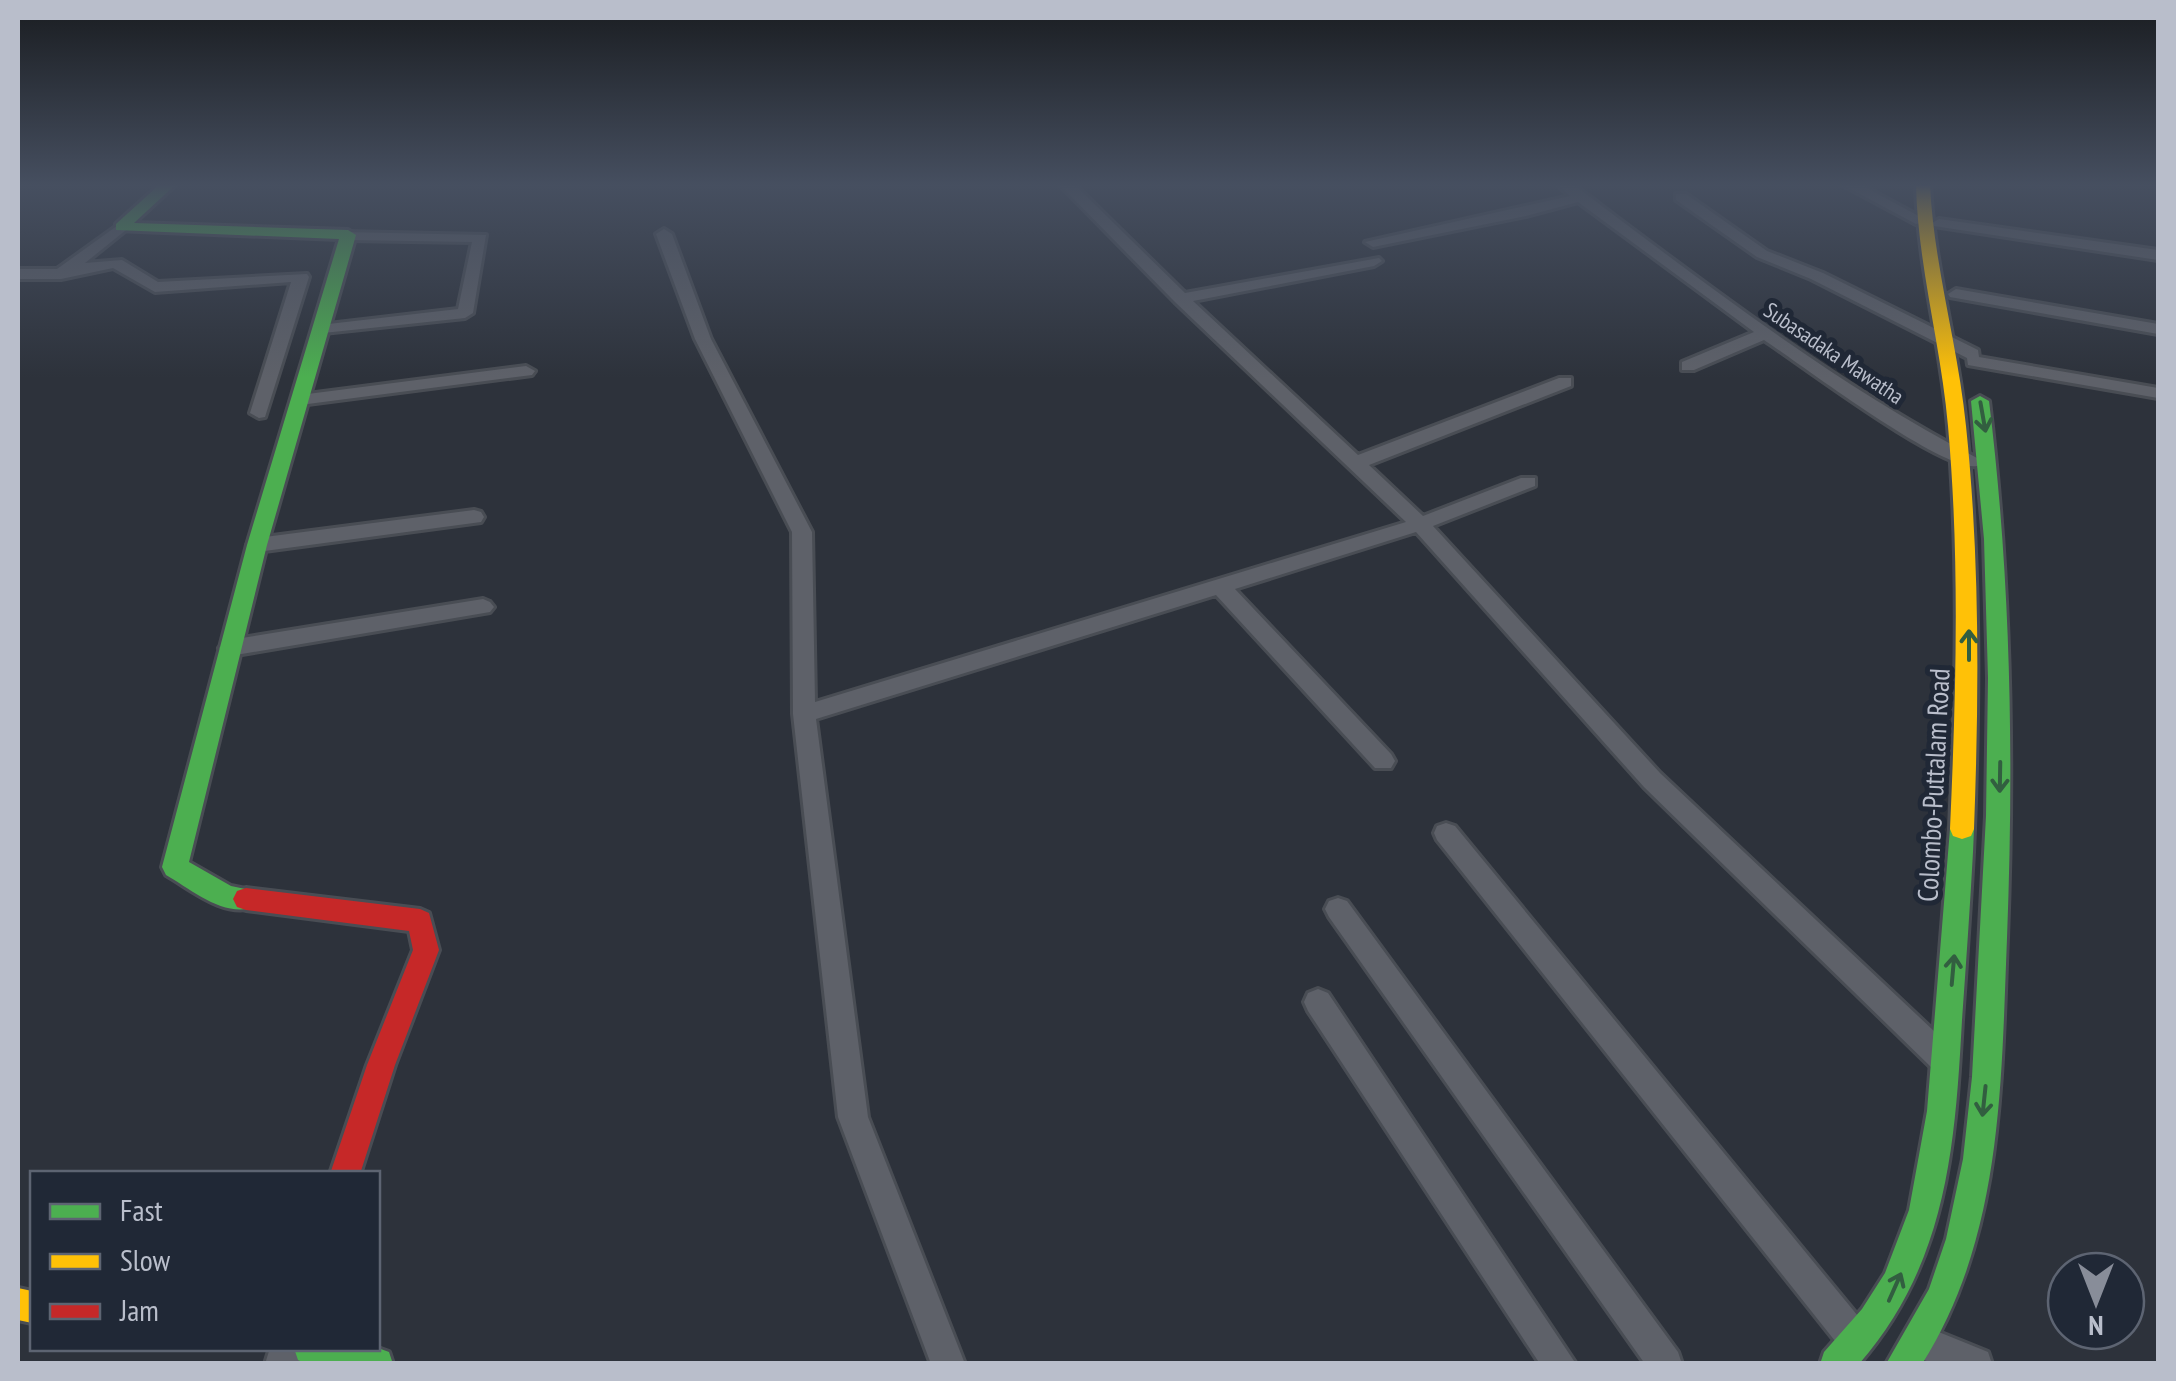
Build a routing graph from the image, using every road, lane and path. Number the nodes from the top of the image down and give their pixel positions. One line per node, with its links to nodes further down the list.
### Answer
1 (93, 249): 13 (street)
2 (344, 249): 20 (main road)
3 (478, 249): 20 (street)
4 (670, 249): 40 (street)
5 (1131, 249): 18 (street)
6 (1651, 249): 21 (street, Subasadaka Mawatha)
7 (1756, 249): 22 (street)
8 (1933, 249): 22 (main road, Colombo-Puttalam Road)
9 (1940, 249): 17 (main road, Colombo-Puttalam Road)
10 (2126, 249): 11 (street)
11 (2158, 254)
12 (1374, 262): 18 (street)
13 (66, 270): 15 (street); 29 (street)
14 (18, 274): 15 (street)
15 (39, 274): 16 (street)
16 (18, 292)
17 (1956, 294): 19 (street); 23 (main road, Colombo-Puttalam Road)
18 (1181, 300): 31 (street)
19 (2158, 328)
20 (320, 330): 28 (main road)
21 (1766, 334): 24 (street); 30 (street, Subasadaka Mawatha)
22 (1944, 343): 23 (street); 30 (main road, Colombo-Puttalam Road)
23 (1973, 358): 27 (street); 32 (main road, Colombo-Puttalam Road, one-way to 32)
24 (1688, 366)
25 (526, 371): 28 (street)
26 (1565, 382): 31 (street)
27 (2158, 394)
28 (300, 400): 36 (main road)
29 (259, 414)
30 (1959, 459): 32 (street, Subasadaka Mawatha); 45 (main road, Colombo-Puttalam Road, one-way to 30)
31 (1356, 463): 35 (street)
32 (1990, 470): 50 (main road, Colombo-Puttalam Road, one-way to 50)
33 (1528, 482): 35 (street)
34 (474, 516): 36 (street)
35 (1420, 524): 37 (street); 45 (street)
36 (257, 544): 39 (main road)
37 (1219, 585): 40 (street); 41 (street)
38 (483, 607): 39 (street)
39 (230, 648): 46 (main road)
40 (804, 714): 52 (street)
41 (1383, 762)
42 (1446, 833): 48 (street)
43 (1338, 909): 54 (street)
44 (1318, 1002): 53 (street)
45 (1945, 1061): 47 (main road, Colombo-Puttalam Road, one-way to 45)
46 (346, 1171)
47 (1877, 1319): 48 (main road, Colombo-Puttalam Road); 50 (main road)
48 (1857, 1342): 55 (main road, Colombo-Puttalam Road)
49 (323, 1351): 51 (main road)
50 (1909, 1352): 56 (street)
51 (378, 1364)
52 (948, 1364)
53 (1560, 1364)
54 (1666, 1364)
55 (1836, 1364)
56 (1976, 1364)

